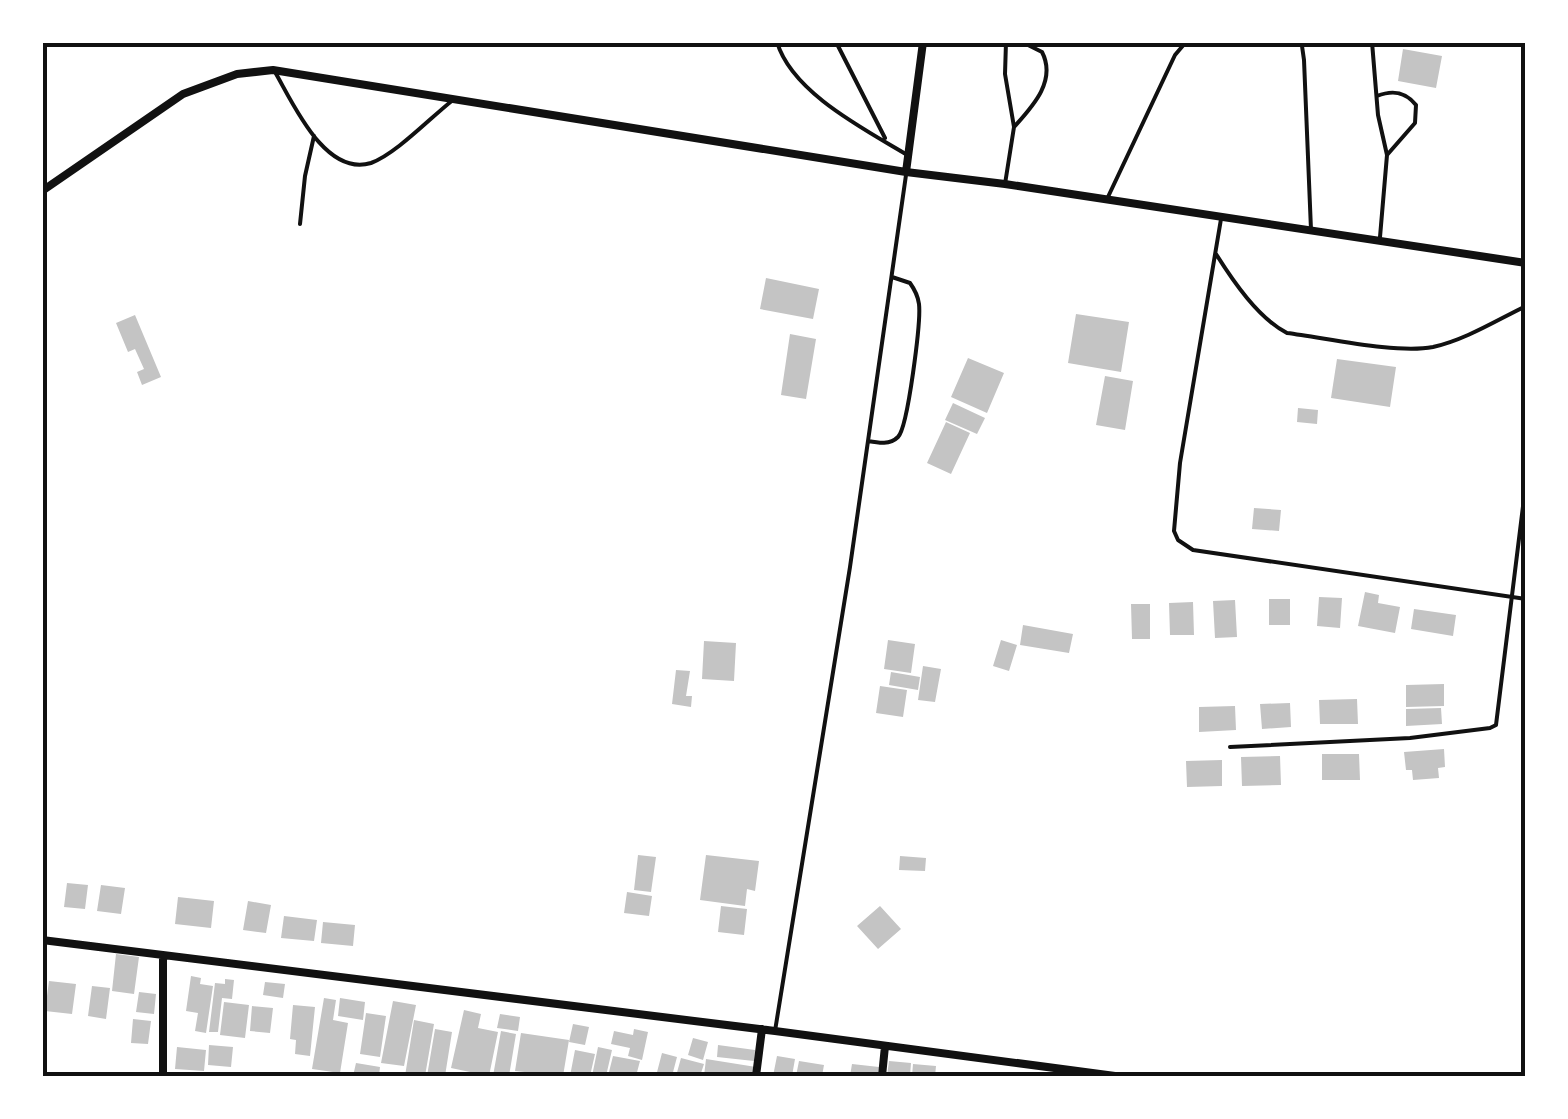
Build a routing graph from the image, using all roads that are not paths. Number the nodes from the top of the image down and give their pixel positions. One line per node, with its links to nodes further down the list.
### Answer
1 (777, 42): 13 (lane)
2 (836, 42): 13 (lane)
3 (923, 42): 15 (street)
4 (1186, 42): 19 (lane)
5 (1298, 42): 22 (lane)
6 (1372, 42): 9 (lane)
7 (1006, 43): 11 (lane); 11 (lane)
8 (273, 70): 10 (street); 12 (lane); 18 (street)
9 (1377, 96): 14 (lane); 14 (lane)
10 (453, 100): 12 (lane); 16 (street)
11 (1014, 127): 17 (lane)
12 (314, 136): 21 (lane)
13 (887, 143): 15 (lane)
14 (1387, 155): 23 (lane)
15 (909, 156): 16 (street)
16 (906, 172): 17 (street); 26 (lane)
17 (1005, 184): 19 (street)
18 (42, 192)
19 (1106, 200): 20 (street)
20 (1221, 218): 22 (street); 24 (lane)
21 (300, 224)
22 (1311, 230): 23 (street)
23 (1379, 242): 25 (street)
24 (1216, 254): 27 (lane); 30 (lane)
25 (1526, 262)
26 (892, 277): 28 (lane); 28 (lane)
27 (1526, 306)
28 (868, 441): 36 (lane)
29 (1526, 482): 30 (lane)
30 (1512, 598): 31 (lane); 32 (lane)
31 (1526, 599)
32 (1230, 747)
33 (42, 940): 34 (street)
34 (163, 955): 35 (street); 38 (street)
35 (762, 1029): 36 (street); 39 (street)
36 (774, 1030): 37 (street)
37 (885, 1046): 40 (street); 41 (street)
38 (163, 1076)
39 (756, 1076)
40 (882, 1076)
41 (1114, 1076)

